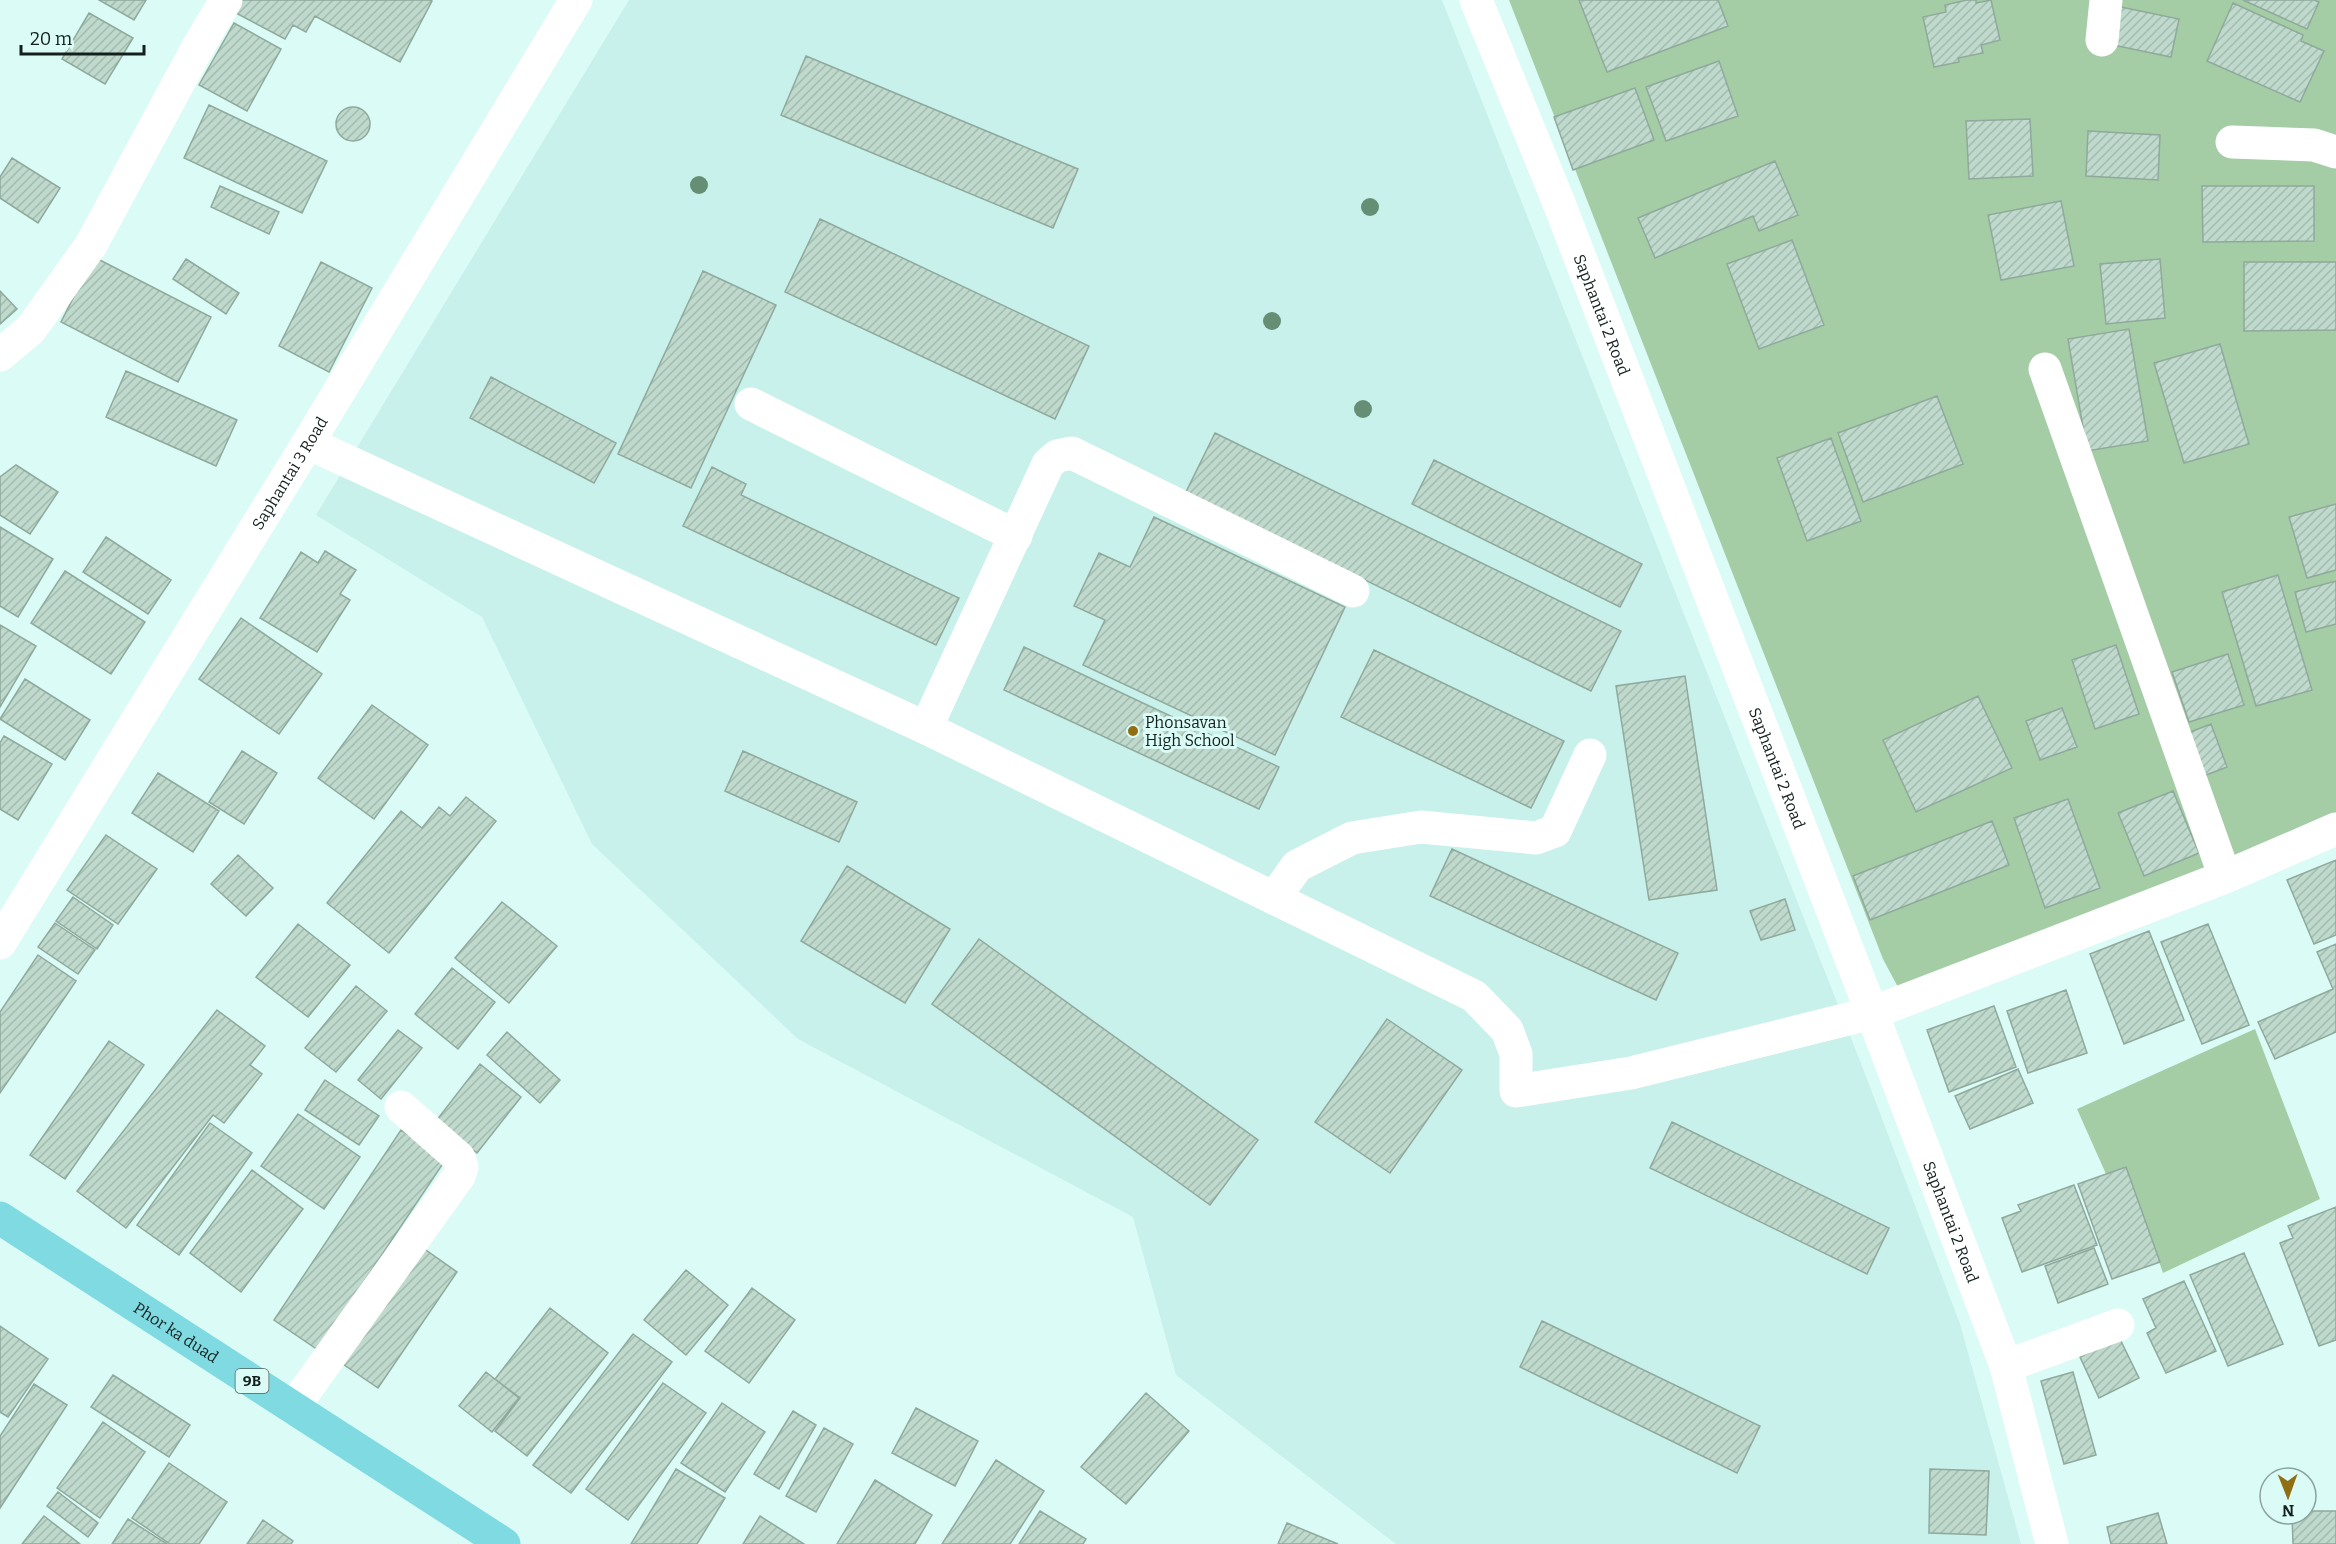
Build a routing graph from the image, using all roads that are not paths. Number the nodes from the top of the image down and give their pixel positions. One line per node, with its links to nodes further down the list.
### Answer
1 (226, 0): 8 (street)
2 (576, 0): 11 (street, Saphantai 3 Road)
3 (1476, 0): 20 (street, Saphantai 2 Road)
4 (2106, 0): 5 (street)
5 (2102, 40)
6 (2232, 142): 7 (street)
7 (2336, 152)
8 (0, 355)
9 (2045, 369): 17 (street)
10 (751, 404): 12 (street)
11 (308, 443): 14 (street); 19 (street, Saphantai 3 Road)
12 (1016, 536): 13 (street); 14 (street)
13 (1353, 591)
14 (926, 728): 18 (street)
15 (1590, 755): 18 (street)
16 (2336, 829): 17 (street)
17 (2225, 877): 20 (street)
18 (1274, 898): 20 (street)
19 (0, 943)
20 (1872, 1013): 24 (street, Saphantai 2 Road)
21 (401, 1107): 25 (street)
22 (0, 1218): 25 (main road, Phor ka duad / 9B)
23 (2118, 1325): 24 (street)
24 (2006, 1365): 27 (street, Saphantai 2 Road)
25 (293, 1408): 26 (main road, Phor ka duad / 9B)
26 (504, 1544)
27 (2052, 1544)

